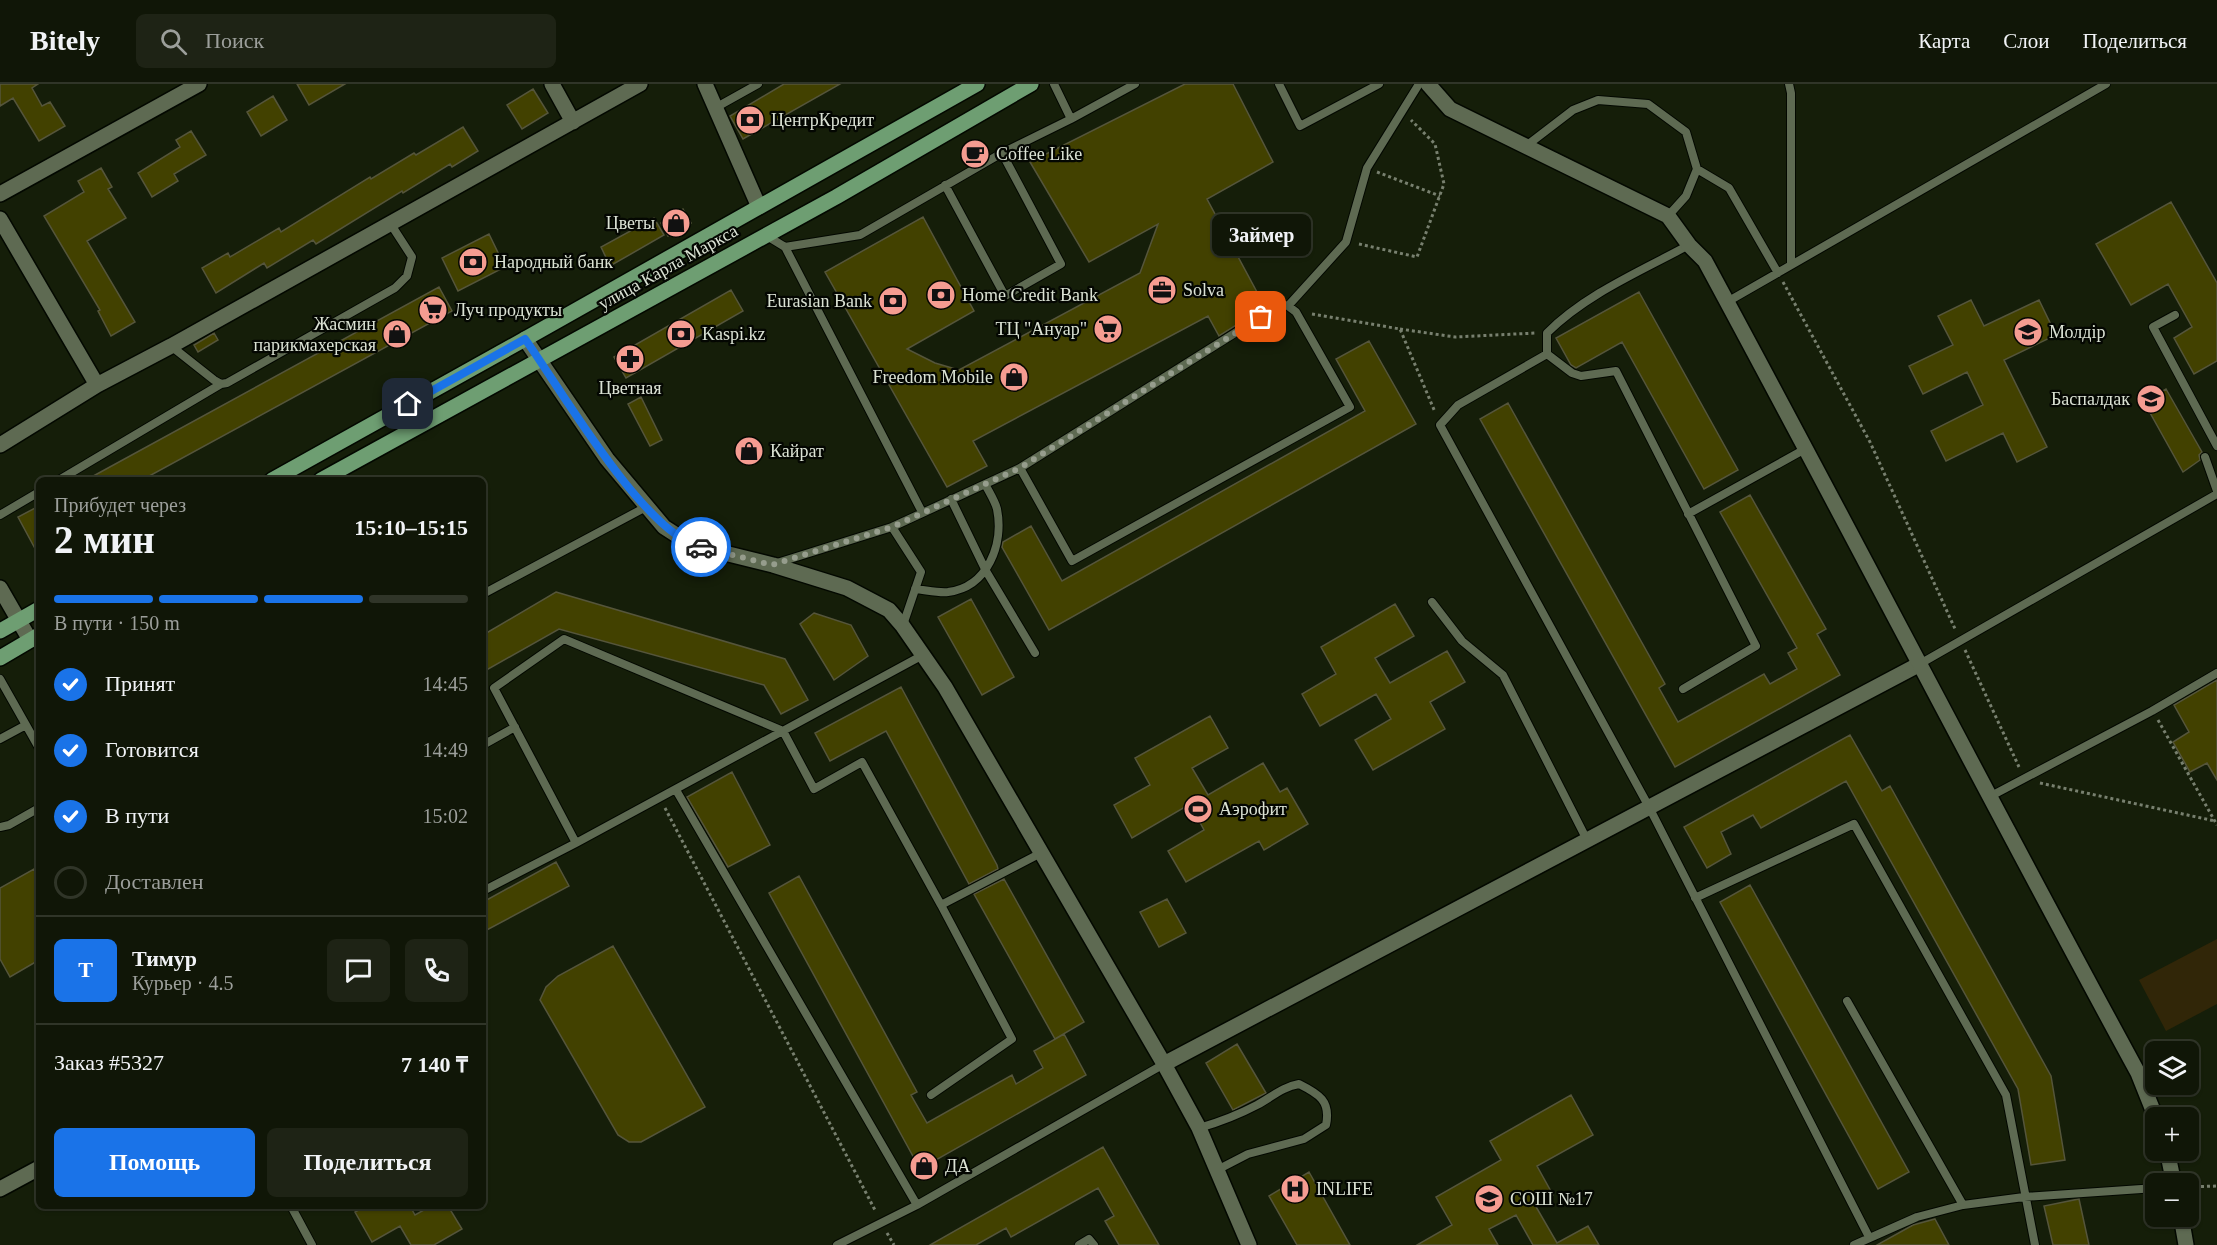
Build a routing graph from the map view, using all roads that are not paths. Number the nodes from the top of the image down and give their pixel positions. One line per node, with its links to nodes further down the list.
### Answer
1 (199, 84): 23 (street)
2 (552, 84): 18 (street)
3 (640, 84): 18 (street)
4 (705, 84): 16 (street)
5 (758, 84): 16 (lane)
6 (977, 84): 24 (main road, улица Карла Маркса)
7 (1031, 84): 28 (main road, улица Карла Маркса)
8 (1054, 84): 17 (lane)
9 (1135, 84): 17 (lane)
10 (1279, 84): 11 (lane)
11 (1379, 84)
12 (1419, 84): 34 (lane)
13 (1428, 84): 19 (street)
14 (1789, 84): 31 (lane)
15 (2106, 84): 31 (lane)
16 (715, 108): 24 (street)
17 (1071, 119): 20 (lane)
18 (573, 122): 27 (street)
19 (1526, 147): 21 (lane); 25 (street)
20 (1002, 153): 22 (lane); 22 (lane)
21 (1697, 169): 25 (lane); 32 (lane)
22 (945, 185): 30 (lane)
23 (0, 194)
24 (759, 207): 36 (main road, улица Карла Маркса)
25 (1668, 216): 29 (street)
26 (0, 219): 40 (street)
27 (390, 223): 37 (street); 41 (lane)
28 (766, 236): 30 (lane); 39 (main road, улица Карла Маркса)
29 (1689, 245): 33 (street); 38 (lane)
30 (785, 247): 55 (lane)
31 (1791, 266): 32 (lane)
32 (1778, 273): 33 (lane)
33 (1727, 302): 44 (street)
34 (1288, 306): 46 (lane); 46 (lane)
35 (2175, 315): 43 (lane)
36 (525, 339): 39 (street); 48 (main road, улица Карла Маркса)
37 (171, 346): 40 (street); 41 (lane)
38 (1547, 354): 56 (lane); 85 (lane)
39 (540, 360): 49 (main road, улица Карла Маркса); 54 (street)
40 (97, 384): 42 (street)
41 (221, 384): 47 (lane)
42 (0, 445)
43 (2217, 446)
44 (1807, 448): 56 (lane); 73 (street)
45 (2205, 457): 51 (lane)
46 (1020, 468): 50 (lane)
47 (64, 477)
48 (277, 477)
49 (326, 477)
50 (985, 484): 53 (lane); 60 (lane)
51 (2217, 492): 73 (lane)
52 (36, 494): 57 (lane)
53 (951, 499): 55 (lane); 60 (lane)
54 (646, 507): 59 (street); 63 (lane)
55 (922, 512): 58 (lane)
56 (1689, 514): 76 (lane)
57 (0, 515)
58 (892, 527): 59 (lane); 62 (lane)
59 (772, 565): 67 (street)
60 (986, 571): 62 (lane); 70 (lane)
61 (0, 588): 66 (street)
62 (915, 589): 67 (lane)
63 (486, 592)
64 (1432, 602): 88 (lane)
65 (36, 611): 66 (main road)
66 (18, 620): 68 (main road); 69 (street)
67 (902, 625): 71 (street)
68 (0, 631)
69 (34, 638): 72 (main road)
70 (1035, 653)
71 (923, 655): 79 (lane); 90 (street)
72 (0, 658)
73 (1918, 665): 84 (street); 85 (street)
74 (2217, 673): 84 (lane)
75 (0, 679): 77 (lane)
76 (1683, 688)
77 (26, 725): 80 (lane); 81 (lane)
78 (515, 727): 79 (lane); 82 (lane); 89 (lane)
79 (783, 731): 83 (lane); 93 (lane)
80 (0, 739)
81 (36, 743)
82 (486, 743)
83 (676, 790): 89 (lane); 104 (lane)
84 (1991, 796): 97 (street)
85 (1649, 807): 88 (street); 92 (lane)
86 (36, 810): 87 (lane)
87 (0, 826)
88 (1587, 840): 95 (street)
89 (576, 843): 91 (lane)
90 (1041, 853): 93 (lane); 95 (street)
91 (486, 889)
92 (1695, 898): 103 (lane); 108 (lane)
93 (941, 905): 96 (lane)
94 (1847, 1000): 105 (lane)
95 (1164, 1064): 98 (street); 104 (lane)
96 (931, 1095)
97 (2152, 1107)
98 (1199, 1128): 100 (street); 100 (lane)
99 (36, 1170): 101 (street)
100 (1217, 1170): 113 (street)
101 (0, 1189)
102 (2145, 1189): 103 (lane)
103 (2024, 1197): 105 (lane); 115 (lane)
104 (917, 1205): 110 (lane)
105 (1963, 1205): 108 (lane)
106 (293, 1209): 109 (lane)
107 (2183, 1227): 116 (street)
108 (1869, 1237): 114 (lane)
109 (312, 1245)
110 (837, 1245)
111 (1078, 1245): 112 (lane)
112 (1094, 1245)
113 (1249, 1245)
114 (1854, 1245)
115 (2035, 1245)
116 (2187, 1245)

